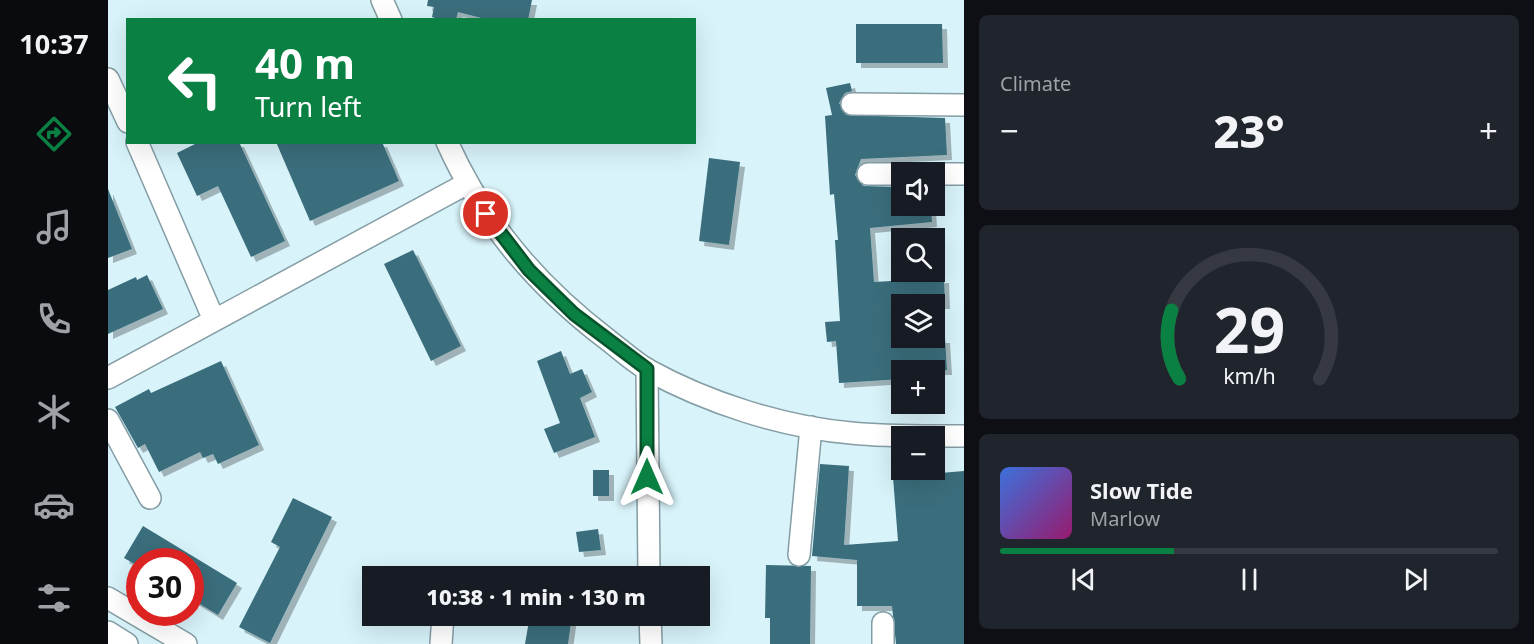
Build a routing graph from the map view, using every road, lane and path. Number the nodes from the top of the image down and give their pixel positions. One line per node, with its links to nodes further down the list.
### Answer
1 (382, 0): 2 (street)
2 (390, 18)
3 (108, 79): 6 (street)
4 (852, 104): 5 (street)
5 (964, 105)
6 (126, 118)
7 (138, 144): 14 (street)
8 (448, 144): 13 (street)
9 (868, 174): 10 (street)
10 (891, 174)
11 (945, 174): 12 (street)
12 (964, 174)
13 (466, 184): 14 (street); 15 (street)
14 (214, 320): 16 (street)
15 (647, 369): 18 (street); 22 (street)
16 (108, 378)
17 (108, 420): 20 (street)
18 (811, 426): 19 (street); 21 (street)
19 (964, 436)
20 (150, 498)
21 (799, 555)
22 (649, 566)
23 (108, 598): 28 (street)
24 (442, 626): 29 (street)
25 (650, 626): 30 (street)
26 (108, 632): 27 (street)
27 (127, 644)
28 (186, 644)
29 (441, 644)
30 (651, 644)

